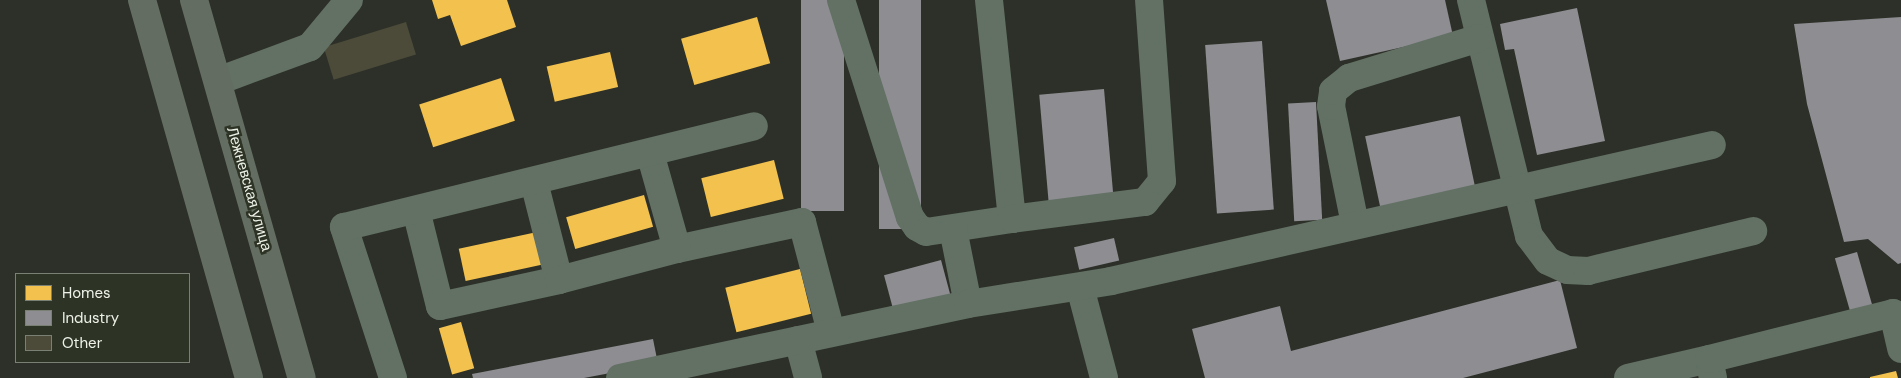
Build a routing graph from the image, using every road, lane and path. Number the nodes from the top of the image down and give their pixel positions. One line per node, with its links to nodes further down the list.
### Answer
1 (142, 0): 29 (highway)
2 (194, 0): 9 (highway, Лежневская улица)
3 (349, 0): 9 (lane)
4 (841, 0): 18 (lane)
5 (988, 0): 16 (lane)
6 (1149, 0): 16 (lane)
7 (1471, 0): 8 (lane)
8 (1479, 38): 14 (lane); 17 (lane)
9 (218, 81): 30 (highway, Лежневская улица)
10 (754, 126): 12 (lane)
11 (1712, 145): 14 (lane)
12 (650, 152): 13 (lane); 20 (lane)
13 (534, 182): 15 (lane); 21 (lane)
14 (1517, 189): 17 (lane); 19 (lane)
15 (416, 210): 21 (lane); 31 (lane)
16 (1012, 219): 18 (lane)
17 (1355, 224): 22 (lane)
18 (953, 229): 23 (lane)
19 (1754, 231)
20 (677, 249): 21 (lane); 25 (lane)
21 (559, 280)
22 (1080, 287): 23 (lane); 34 (lane)
23 (968, 304): 25 (lane)
24 (1897, 307): 27 (lane); 28 (lane)
25 (830, 332): 26 (lane)
26 (798, 340): 32 (lane); 33 (lane)
27 (1901, 349)
28 (1711, 368): 35 (lane)
29 (249, 378)
30 (302, 378)
31 (393, 378)
32 (620, 378)
33 (808, 378)
34 (1104, 378)
35 (1628, 378)

